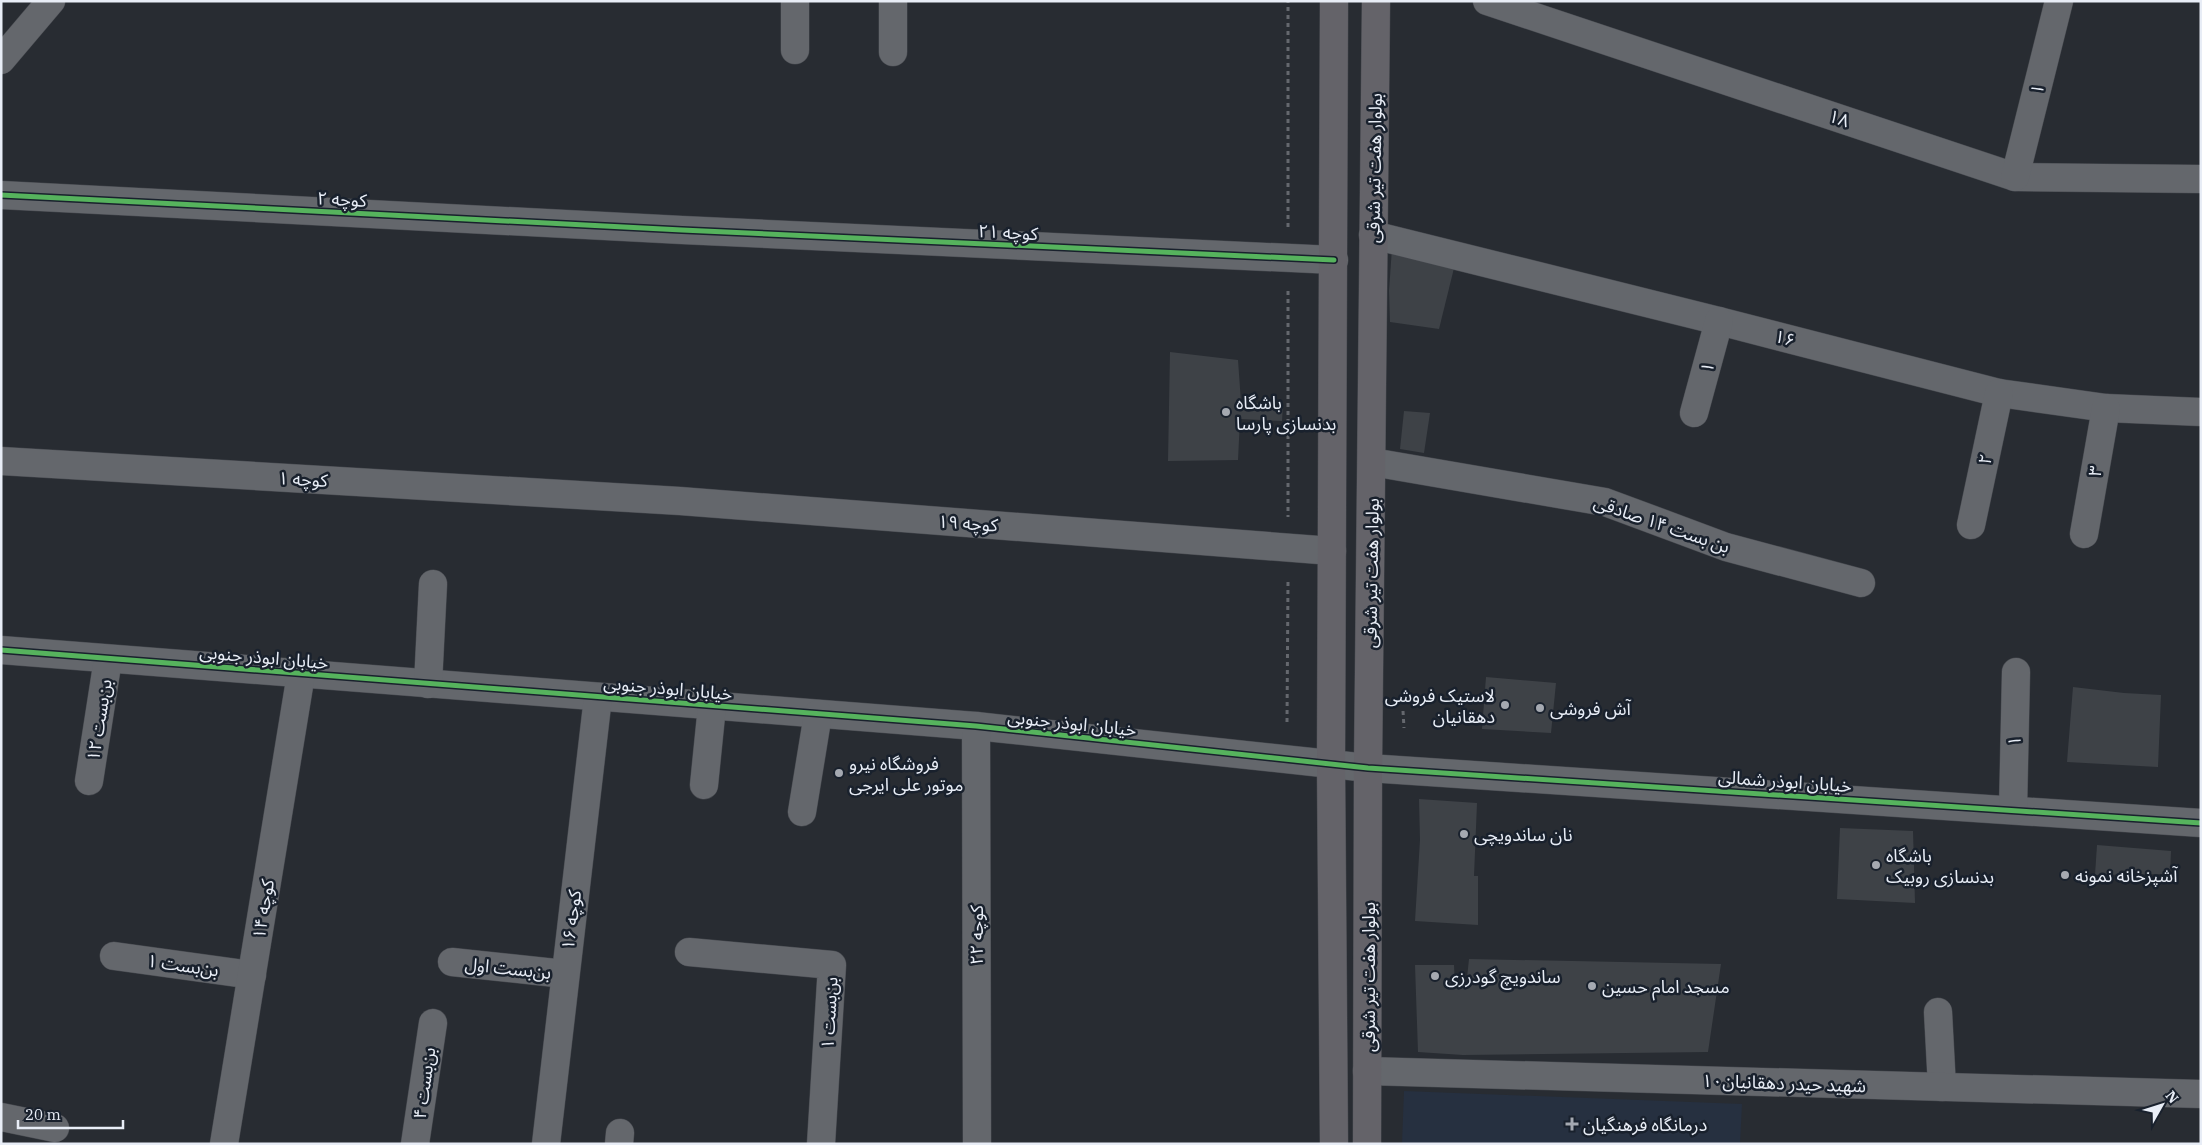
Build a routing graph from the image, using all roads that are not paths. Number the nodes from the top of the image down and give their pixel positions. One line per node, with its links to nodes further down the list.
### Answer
1 (50, 1): 10 (street)
2 (795, 1): 8 (street)
3 (893, 1): 9 (street)
4 (1334, 1): 16 (main road, بولوار هفت تیر شرقی)
5 (1376, 1): 15 (main road, بولوار هفت تیر شرقی)
6 (1487, 1): 11 (street, ۱۸)
7 (2058, 1): 11 (street, ۱)
8 (795, 50)
9 (893, 52)
10 (1, 60)
11 (2015, 177): 12 (street, ۱۸)
12 (2201, 179)
13 (1, 195): 14 (street, کوچه ۲)
14 (682, 230): 16 (street, کوچه ۲۱)
15 (1373, 235): 17 (street, ۱۶); 23 (main road, بولوار هفت تیر شرقی)
16 (1334, 260): 27 (main road, بولوار هفت تیر شرقی)
17 (1719, 321): 18 (street, ۱۶); 21 (street, ۱)
18 (1999, 393): 19 (street, ۱۶); 25 (street, ۲)
19 (2106, 408): 20 (street, ۱۶); 26 (street, ۳)
20 (2201, 412)
21 (1694, 413)
22 (1, 462): 24 (street, کوچه ۱)
23 (1372, 462): 29 (street, بن بست ۱۴ صادقی); 40 (main road, بولوار هفت تیر شرقی)
24 (604, 496): 27 (street, کوچه ۱۹)
25 (1970, 525)
26 (2084, 534)
27 (1332, 551): 39 (main road, بولوار هفت تیر شرقی)
28 (433, 584): 34 (street)
29 (1861, 584)
30 (1, 650): 31 (street, خیابان ابوذر جنوبی)
31 (108, 659): 33 (street, خیابان ابوذر جنوبی); 41 (street, بن‌بست ۱۲)
32 (2016, 672): 43 (street, ۱)
33 (301, 674): 34 (street, خیابان ابوذر جنوبی); 50 (street, کوچه ۱۴)
34 (428, 684): 35 (street, خیابان ابوذر جنوبی)
35 (598, 697): 36 (street, خیابان ابوذر جنوبی); 49 (street, کوچه ۱۶)
36 (712, 706): 37 (street, خیابان ابوذر جنوبی); 42 (street)
37 (818, 714): 38 (street, خیابان ابوذر جنوبی); 44 (street)
38 (976, 726): 39 (street, خیابان ابوذر جنوبی); 62 (street, کوچه ۲۲)
39 (1331, 765): 40 (street, خیابان ابوذر جنوبی); 63 (main road, بولوار هفت تیر شرقی)
40 (1368, 768): 43 (street, خیابان ابوذر شمالی); 53 (main road, بولوار هفت تیر شرقی)
41 (89, 781)
42 (704, 785)
43 (2013, 810): 45 (street, خیابان ابوذر شمالی)
44 (802, 812)
45 (2201, 823)
46 (689, 952): 61 (street, بن‌بست ۱)
47 (114, 956): 50 (street, بن‌بست ۱)
48 (452, 962): 49 (street, بن‌بست اول)
49 (565, 974): 60 (street, کوچه ۱۶)
50 (252, 975): 58 (street, کوچه ۱۴)
51 (1938, 1012): 54 (street)
52 (433, 1023): 59 (street, بن‌بست ۴)
53 (1368, 1071): 54 (street, شهید حیدر دهقانیان۱۰); 64 (main road, بولوار هفت تیر شرقی)
54 (1942, 1087): 55 (street, شهید حیدر دهقانیان۱۰)
55 (2201, 1094)
56 (1, 1117): 57 (street)
57 (55, 1128)
58 (224, 1144)
59 (415, 1144)
60 (546, 1144)
61 (821, 1144)
62 (976, 1144)
63 (1334, 1144)
64 (1366, 1144)

